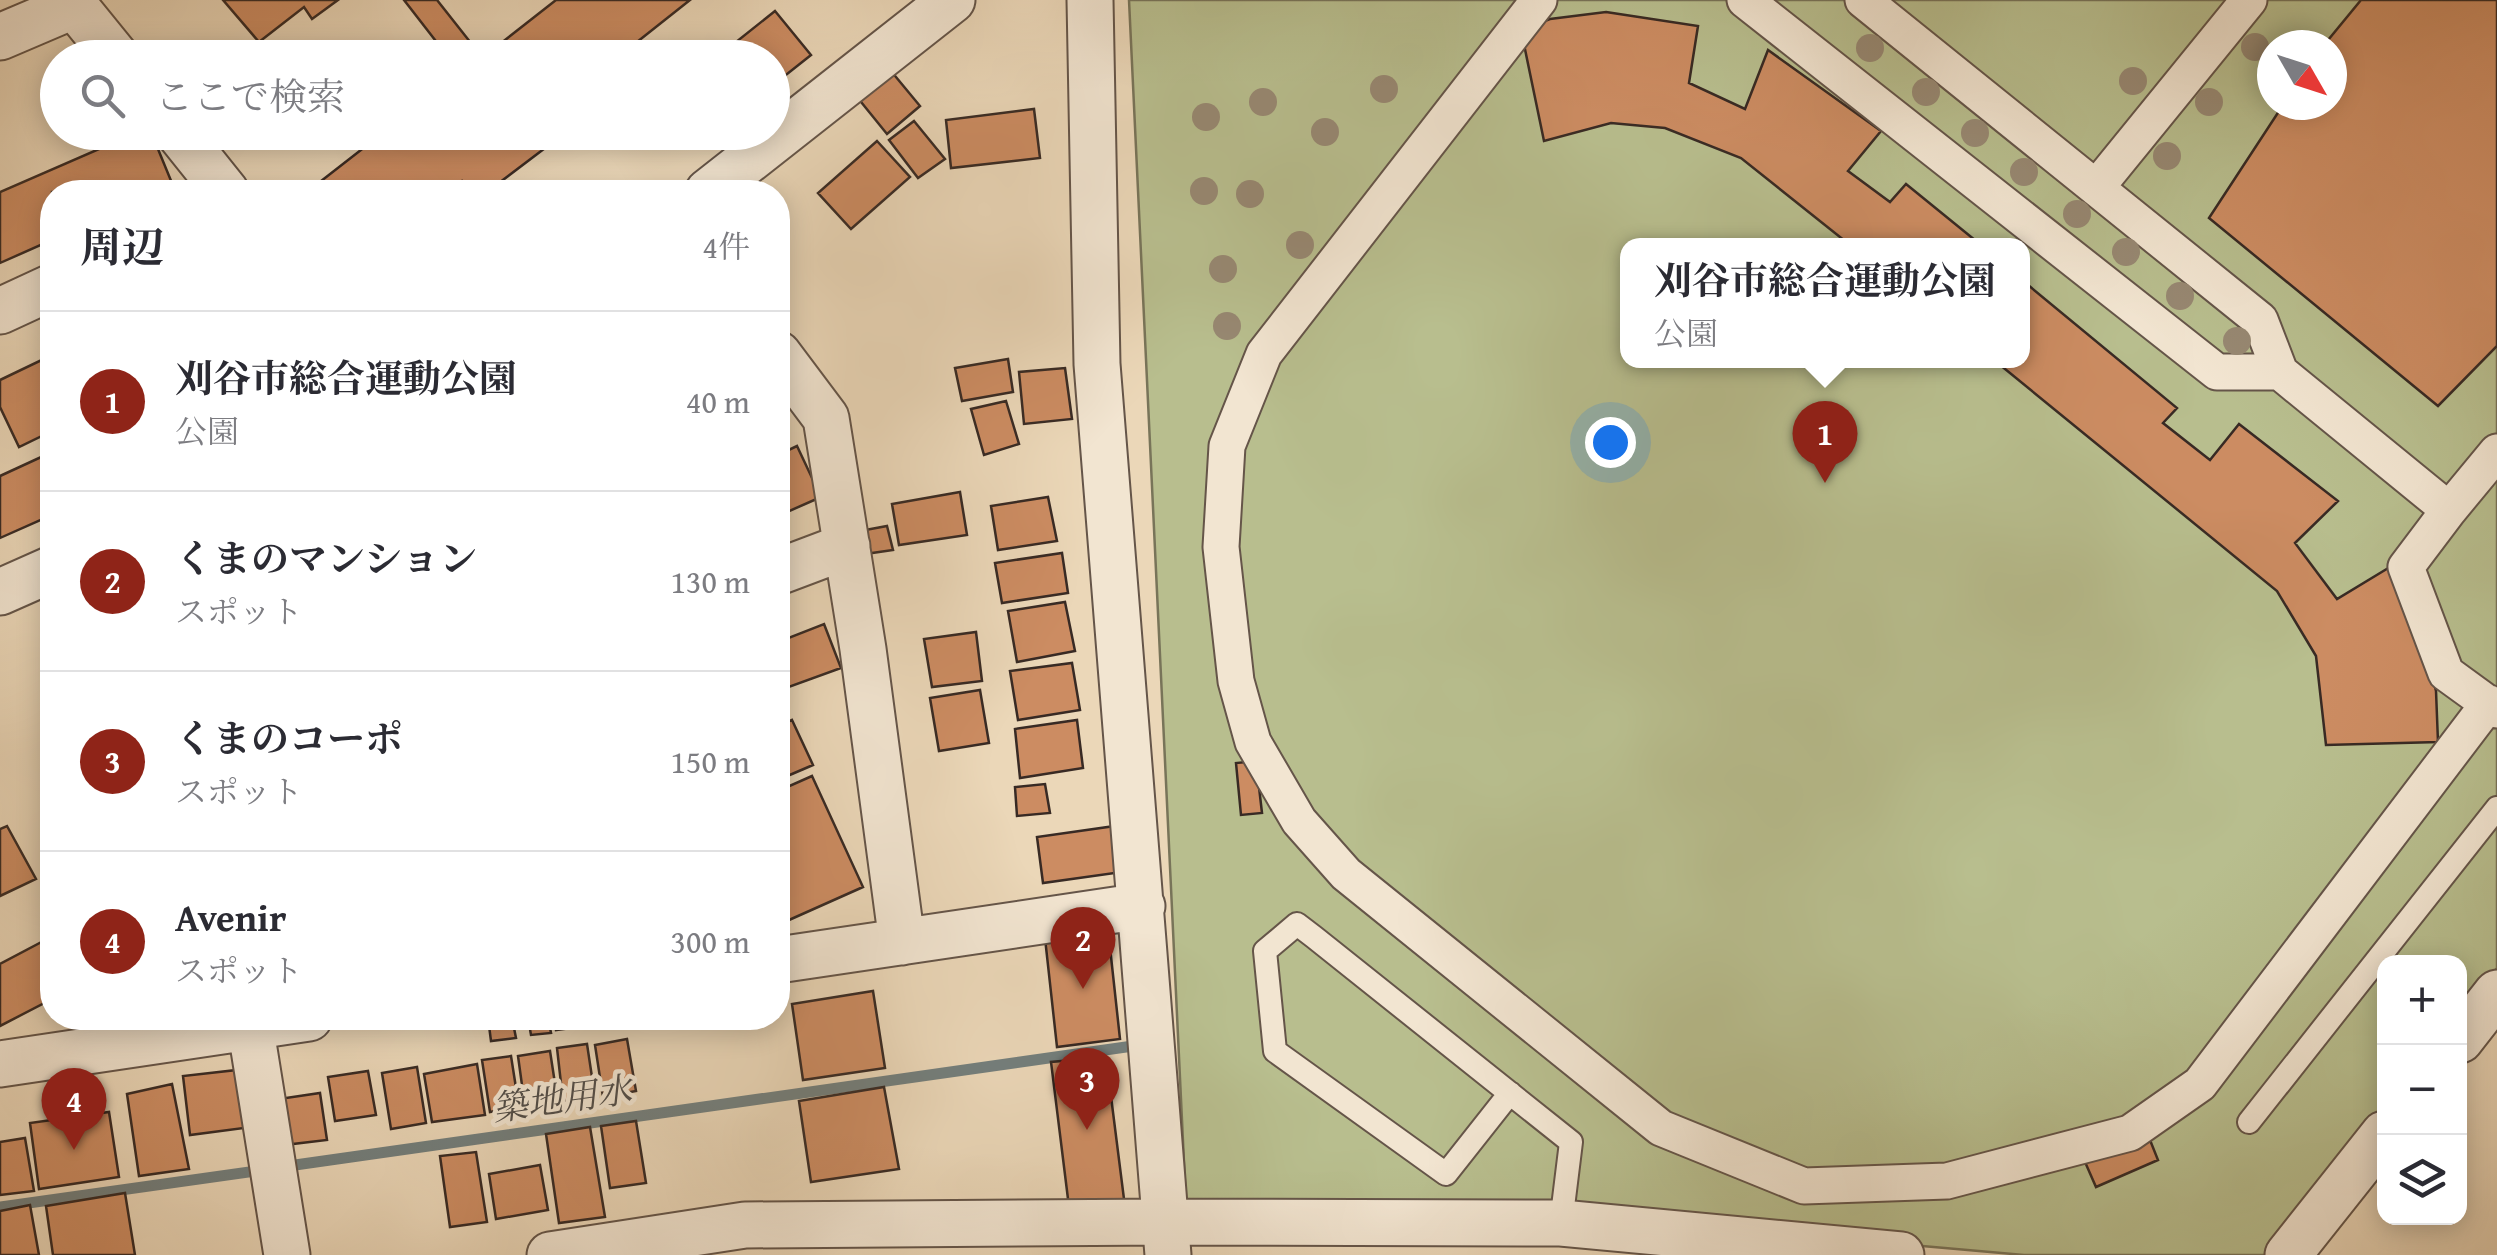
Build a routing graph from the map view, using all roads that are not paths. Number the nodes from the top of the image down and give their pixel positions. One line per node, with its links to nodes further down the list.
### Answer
1 (952, 0): 10 (street)
2 (1090, 0): 28 (street)
3 (1540, 0): 26 (street)
4 (1745, 0): 19 (street)
5 (1863, 0): 15 (street)
6 (2249, 0): 15 (street)
7 (73, 3): 8 (street); 9 (street)
8 (0, 37)
9 (103, 40)
10 (790, 127)
11 (192, 150): 13 (street)
12 (761, 150): 14 (street)
13 (216, 180)
14 (723, 180)
15 (2096, 188): 19 (street)
16 (40, 293): 17 (street)
17 (0, 311)
18 (790, 370): 22 (street)
19 (2280, 372): 21 (street)
20 (2497, 452): 21 (street)
21 (2450, 510): 26 (street)
22 (847, 546): 23 (street); 29 (street)
23 (790, 567)
24 (40, 579): 25 (street)
25 (0, 592)
26 (2493, 706)
27 (2497, 808): 37 (lane)
28 (1142, 906): 29 (street); 40 (street)
29 (902, 942): 30 (street)
30 (790, 958)
31 (2497, 993): 34 (street)
32 (198, 1030): 35 (street)
33 (252, 1030): 41 (street)
34 (2467, 1031)
35 (0, 1064)
36 (1510, 1093): 36 (lane); 39 (lane)
37 (2249, 1122)
38 (2383, 1135): 44 (street)
39 (1561, 1223): 40 (street); 43 (street)
40 (1169, 1238): 42 (street)
41 (288, 1255)
42 (550, 1255)
43 (1901, 1255)
44 (2288, 1255)

